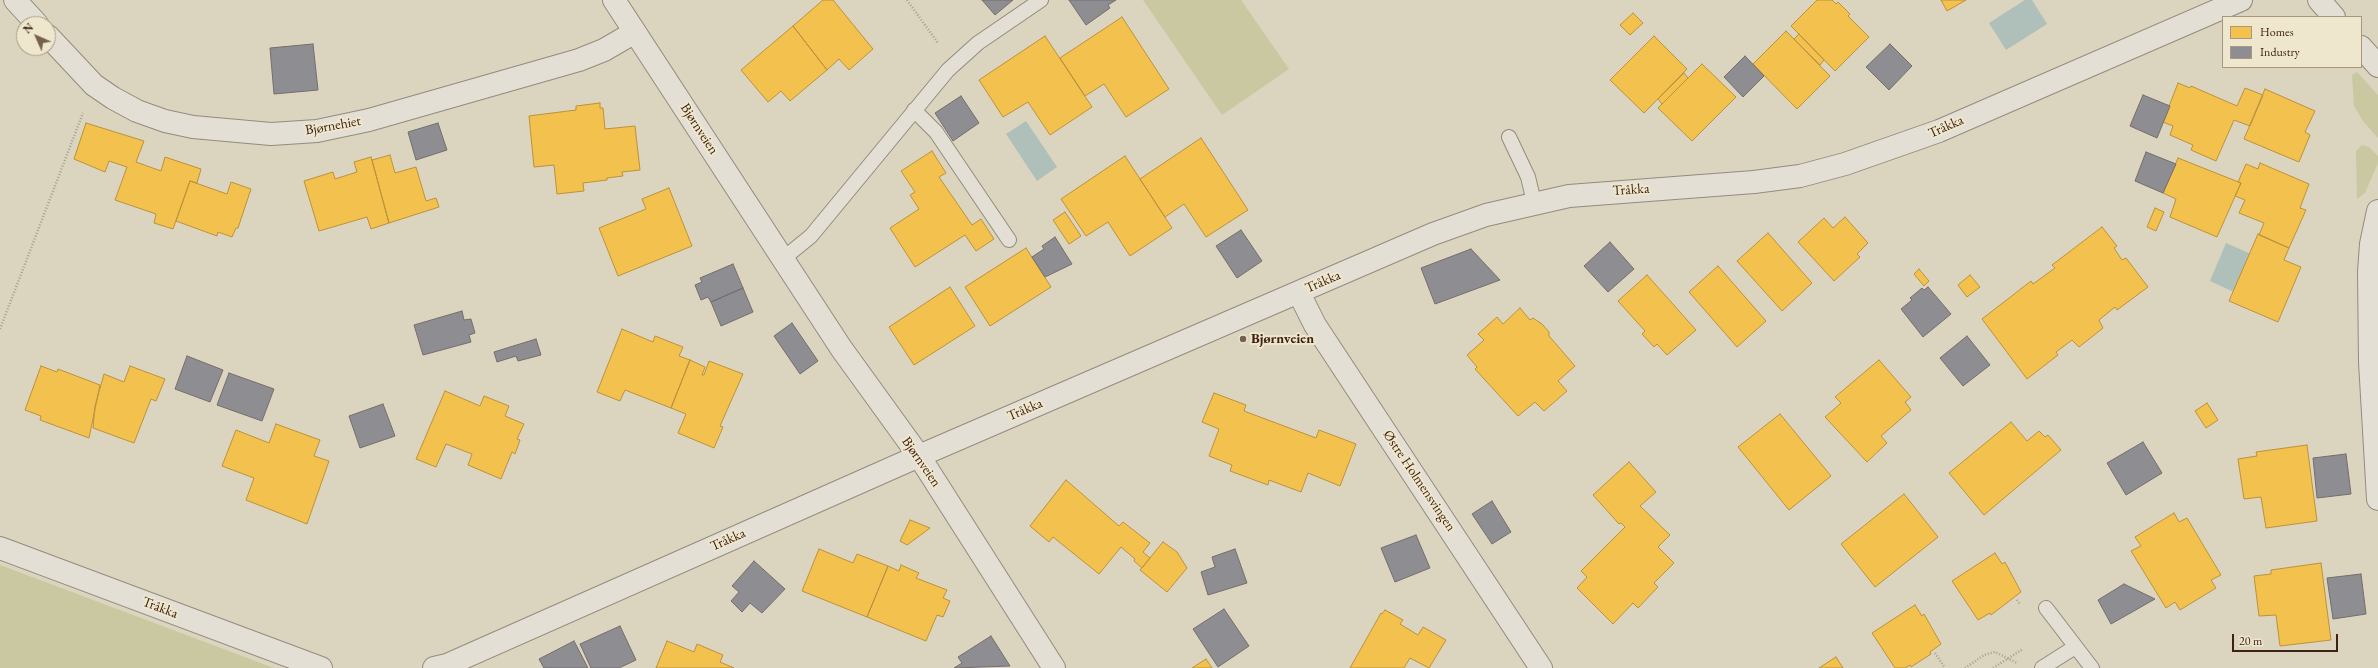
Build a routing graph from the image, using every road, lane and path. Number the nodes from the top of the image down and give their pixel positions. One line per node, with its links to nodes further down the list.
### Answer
1 (15, 0): 7 (street)
2 (614, 0): 9 (street, Bjørnveien)
3 (907, 0): 12 (path)
4 (1040, 0): 12 (lane)
5 (2241, 0): 17 (street, Tråkka)
6 (2319, 0): 8 (street)
7 (30, 16)
8 (2333, 16)
9 (635, 32): 14 (street, Bjørnehiet); 20 (street, Bjørnveien)
10 (56, 45): 14 (street, Bjørnehiet)
11 (2362, 48): 13 (street)
12 (954, 65): 15 (lane)
13 (2378, 66)
14 (94, 85): 22 (path)
15 (914, 110): 19 (lane); 20 (lane)
16 (1510, 137): 17 (lane)
17 (1534, 202): 21 (street, Tråkka)
18 (2378, 211): 24 (street)
19 (1009, 240)
20 (784, 258): 23 (street, Bjørnveien)
21 (1299, 292): 23 (street, Tråkka); 37 (street, Østre Holmensvingen)
22 (0, 330)
23 (919, 456): 35 (street, Tråkka); 36 (street, Bjørnveien)
24 (2378, 498)
25 (0, 548): 34 (street, Tråkka)
26 (2017, 600): 27 (path)
27 (2021, 606)
28 (2046, 608): 30 (lane)
29 (2028, 645): 32 (path)
30 (2075, 648): 41 (lane); 42 (lane)
31 (1935, 652): 38 (path)
32 (2008, 658): 33 (path); 39 (path); 40 (path)
33 (2019, 662)
34 (321, 668)
35 (434, 668)
36 (1054, 668)
37 (1541, 668)
38 (1946, 668)
39 (1965, 668)
40 (1993, 668)
41 (2042, 668)
42 (2092, 668)

